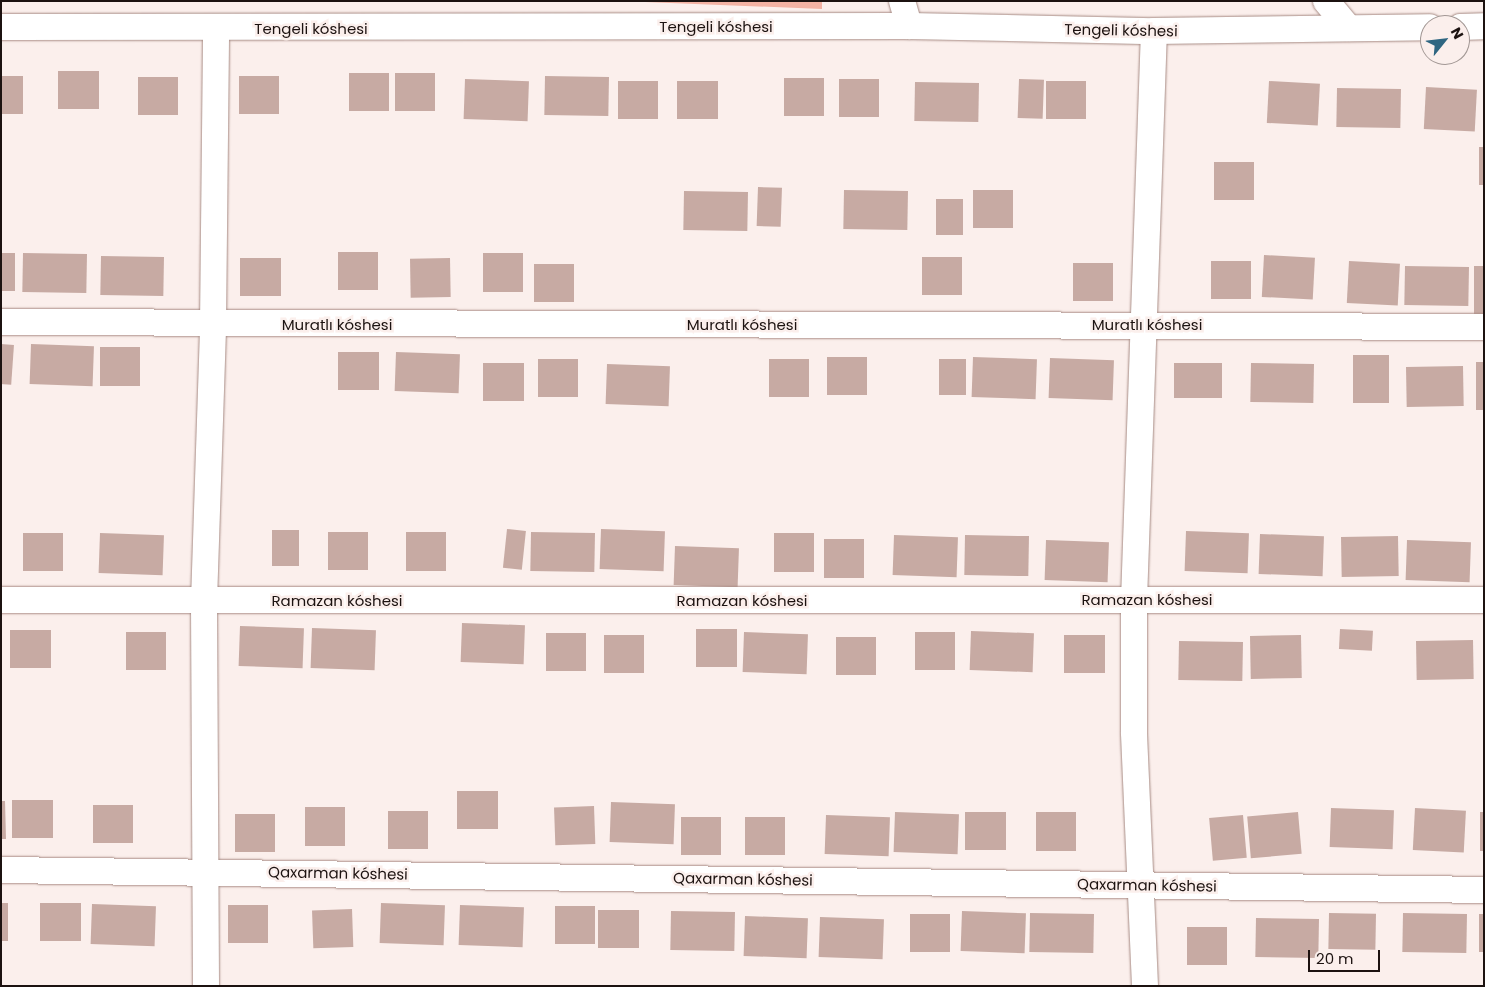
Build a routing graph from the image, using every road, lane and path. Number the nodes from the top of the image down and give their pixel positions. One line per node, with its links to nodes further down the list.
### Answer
1 (902, 1): 3 (street)
2 (1326, 1): 8 (street)
3 (909, 26): 9 (street, Tengeli kóshesi); 10 (street, Tengeli kóshesi)
4 (1484, 26): 7 (street)
5 (1, 27): 9 (street, Tengeli kóshesi)
6 (1420, 27): 8 (street, Tengeli kóshesi)
7 (1470, 27)
8 (1349, 28): 10 (street, Tengeli kóshesi)
9 (216, 30): 13 (street)
10 (1154, 31): 12 (street)
11 (1, 322): 13 (street, Muratlı kóshesi)
12 (1142, 324): 13 (street, Muratlı kóshesi); 14 (street, Muratlı kóshesi); 16 (street)
13 (213, 325): 18 (street)
14 (1484, 327)
15 (1, 600): 18 (street, Ramazan kóshesi)
16 (1134, 600): 17 (street, Ramazan kóshesi); 18 (street, Ramazan kóshesi); 21 (street)
17 (1484, 600)
18 (204, 601): 20 (street)
19 (1, 870): 20 (street, Qaxarman kóshesi)
20 (206, 870): 21 (street, Qaxarman kóshesi); 23 (street)
21 (1143, 885): 22 (street, Qaxarman kóshesi); 24 (street)
22 (1484, 890)
23 (206, 986)
24 (1145, 986)

